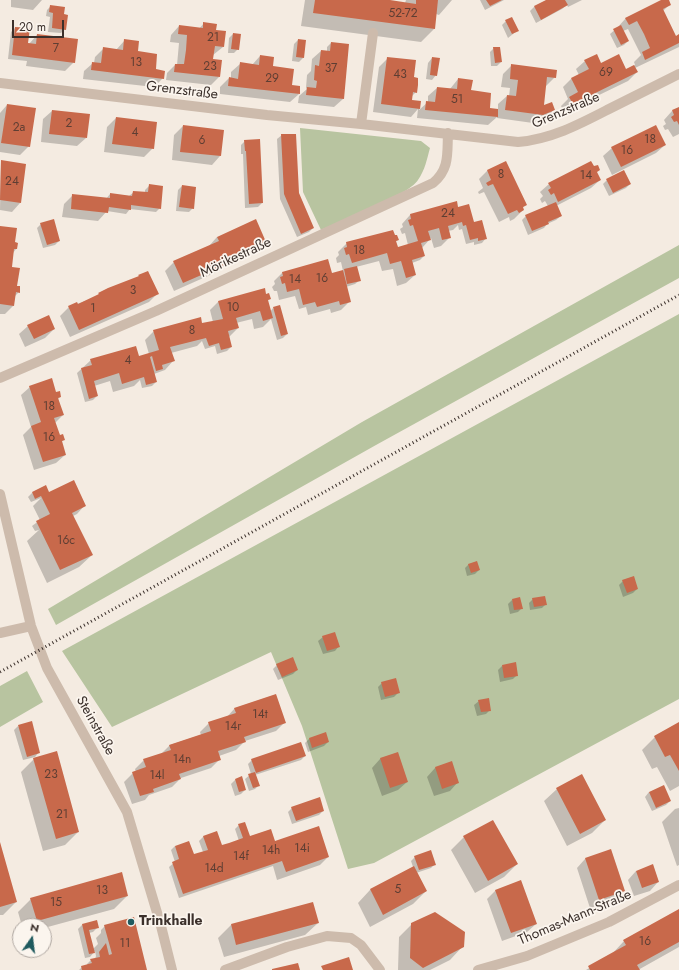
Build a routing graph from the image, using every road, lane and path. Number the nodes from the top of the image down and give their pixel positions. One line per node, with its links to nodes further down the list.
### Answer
1 (373, 33): 4 (street)
2 (679, 74): 5 (street, Grenzstraße)
3 (0, 83): 4 (street, Grenzstraße)
4 (361, 124): 5 (street, Grenzstraße)
5 (448, 133): 6 (street, Mörikestraße)
6 (0, 378)
7 (0, 494): 8 (street, Steinstraße)
8 (31, 626): 9 (street); 11 (street, Steinstraße)
9 (0, 633)
10 (679, 885): 14 (street, Thomas-Mann-Straße)
11 (172, 970)
12 (224, 970): 13 (street)
13 (380, 970)
14 (478, 970)

